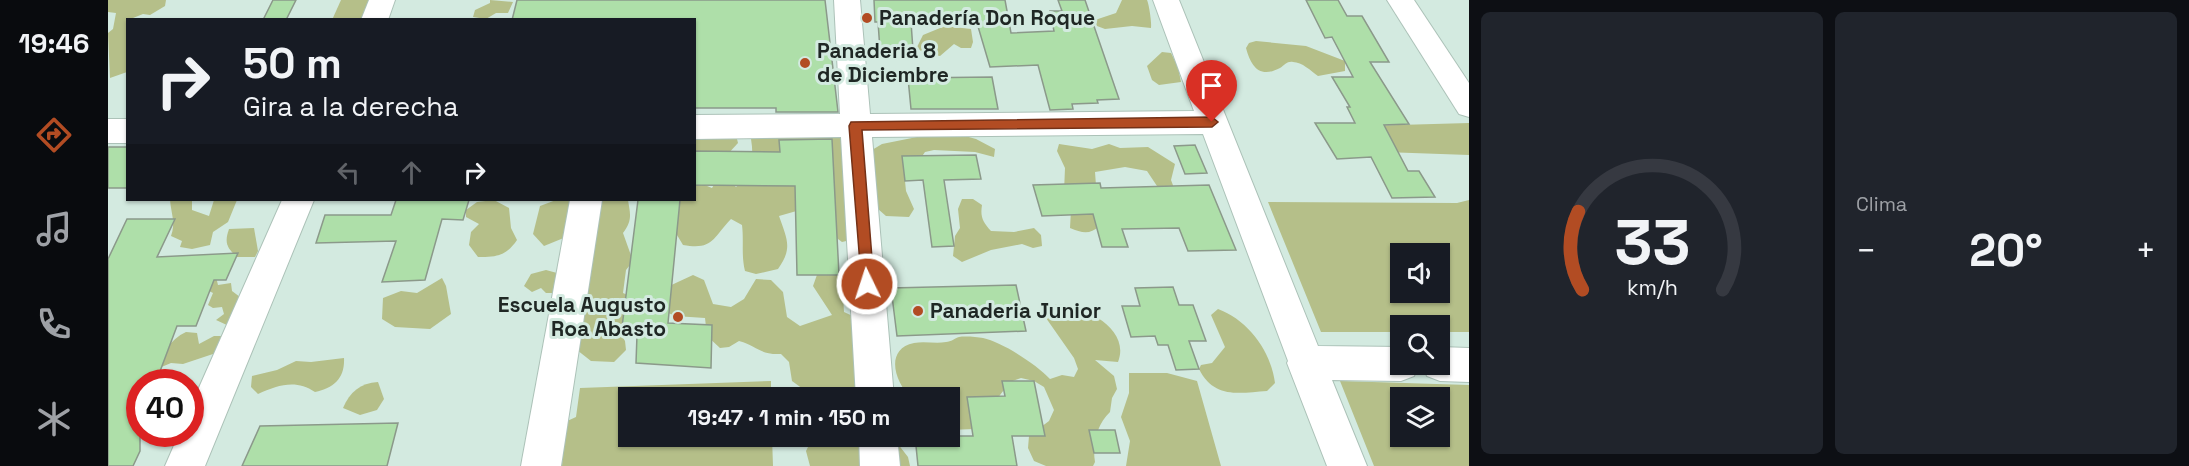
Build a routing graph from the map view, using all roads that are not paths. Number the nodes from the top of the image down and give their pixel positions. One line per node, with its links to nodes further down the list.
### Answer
1 (382, 0): 5 (street)
2 (847, 0): 8 (street)
3 (1166, 0): 7 (street)
4 (1400, 0): 6 (street)
5 (375, 18)
6 (1469, 106)
7 (1212, 122): 8 (street); 14 (street)
8 (855, 126): 9 (street); 18 (street)
9 (696, 127)
10 (108, 131): 11 (street)
11 (126, 131)
12 (298, 201): 20 (street)
13 (586, 201): 21 (street)
14 (1305, 363): 15 (street); 23 (street)
15 (1390, 364)
16 (1450, 364): 17 (street)
17 (1469, 364)
18 (874, 387)
19 (879, 447): 22 (street)
20 (185, 466)
21 (541, 466)
22 (880, 466)
23 (1347, 466)

